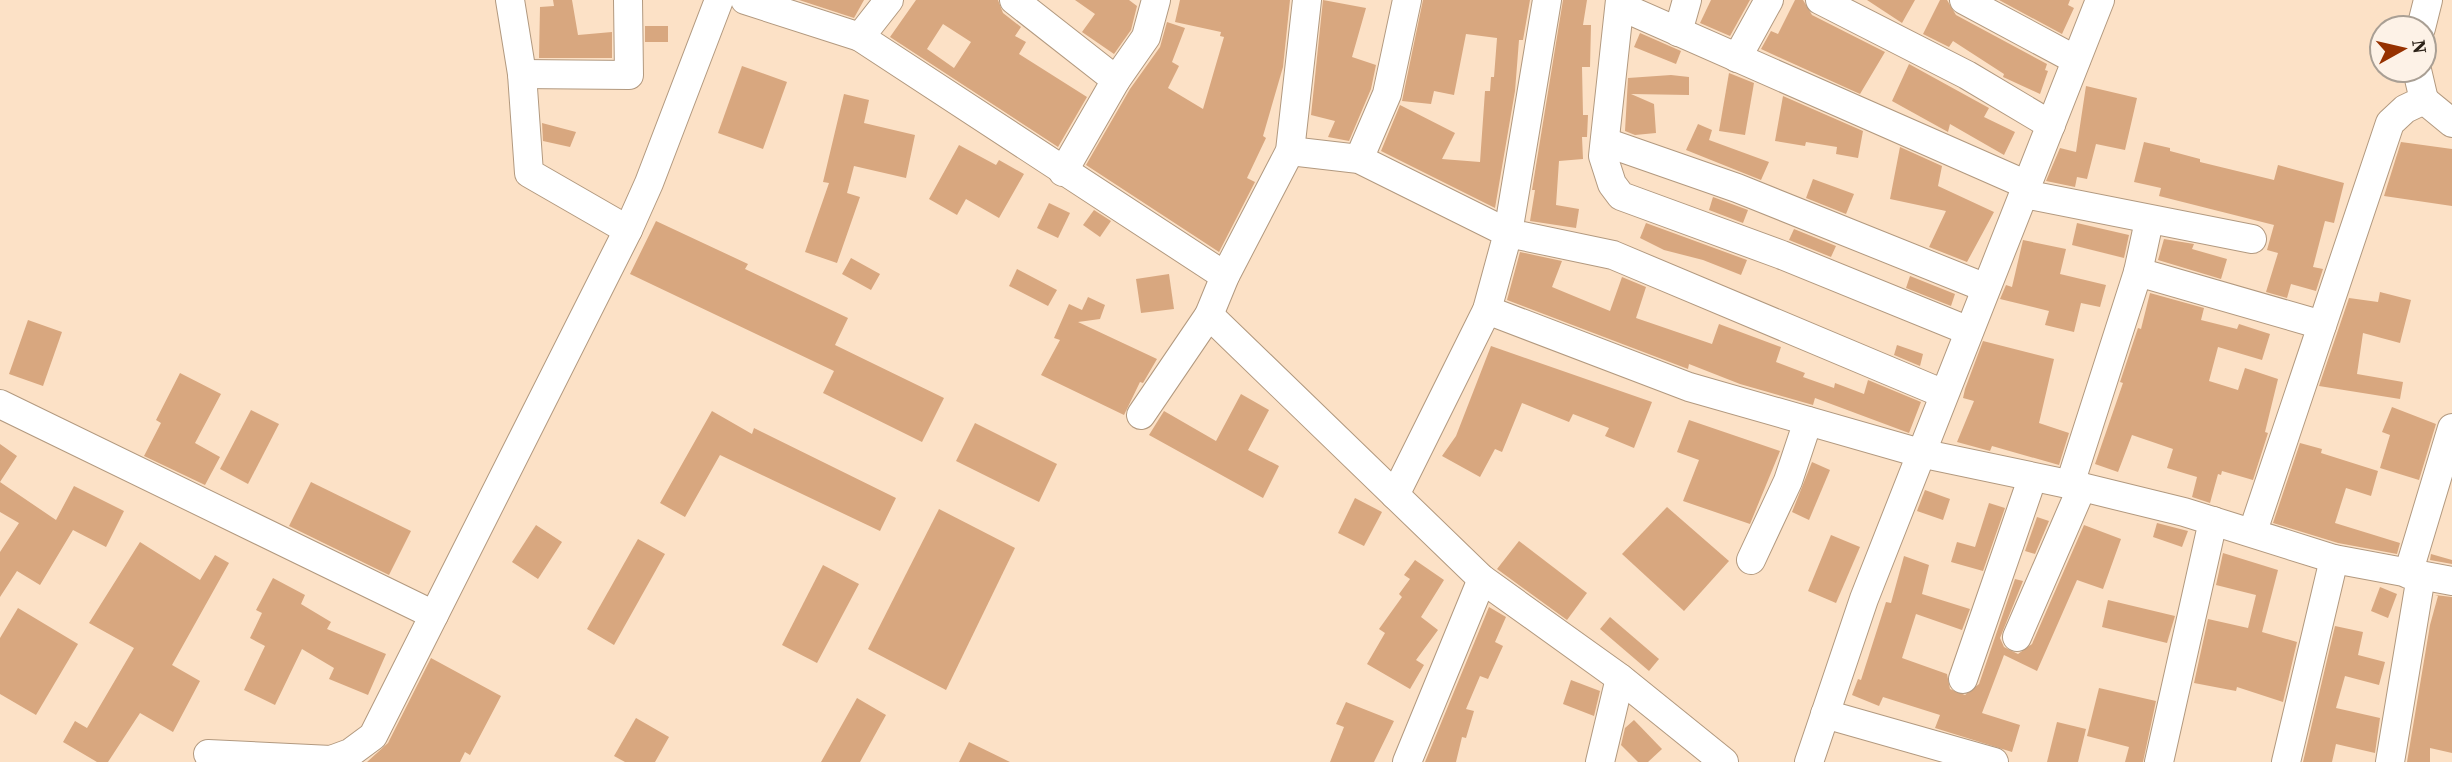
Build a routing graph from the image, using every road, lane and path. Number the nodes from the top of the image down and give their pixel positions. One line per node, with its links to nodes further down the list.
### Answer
1 (510, 0): 21 (street)
2 (628, 0): 21 (street)
3 (719, 0): 33 (street)
4 (745, 0): 18 (street)
5 (889, 0): 18 (street)
6 (1014, 0): 22 (street)
7 (1156, 0): 22 (street)
8 (1307, 0): 28 (street)
9 (1407, 0): 29 (street)
10 (1547, 0): 34 (street)
11 (1687, 0): 17 (street)
12 (1769, 0): 19 (street)
13 (1820, 0): 26 (street)
14 (1964, 0): 20 (street)
15 (2100, 0): 20 (street)
16 (1620, 3): 17 (street); 27 (street)
17 (1678, 32): 19 (street)
18 (860, 37): 30 (street)
19 (1737, 58): 31 (street)
20 (2076, 60): 26 (street)
21 (522, 74): 33 (street)
22 (1116, 80): 30 (street)
23 (2420, 84): 24 (street)
24 (2424, 100): 25 (street); 41 (street)
25 (2452, 122)
26 (2051, 125): 31 (street)
27 (1605, 142): 38 (street); 42 (street)
28 (1290, 151): 29 (street); 37 (street)
29 (1359, 159): 34 (street)
30 (1063, 172): 37 (street)
31 (2025, 189): 32 (street); 38 (street)
32 (2149, 221): 35 (street); 36 (street)
33 (628, 230): 59 (street)
34 (1508, 233): 39 (street); 43 (street)
35 (2252, 239)
36 (2138, 272): 41 (street); 50 (street)
37 (1225, 276): 40 (street)
38 (1986, 288): 42 (street)
39 (1488, 310): 46 (street); 51 (street)
40 (1209, 315): 45 (street); 51 (street)
41 (2322, 325): 53 (street)
42 (1969, 331): 43 (street)
43 (1944, 394): 48 (street)
44 (0, 404): 59 (street)
45 (1141, 415)
46 (1808, 421): 48 (street); 55 (street)
47 (2452, 428): 56 (street)
48 (1920, 453): 49 (street); 63 (street)
49 (2032, 479): 50 (street); 62 (street)
50 (2076, 485): 52 (street); 60 (street)
51 (1395, 495): 57 (street)
52 (2213, 521): 53 (street); 70 (street)
53 (2253, 531): 54 (street)
54 (2334, 559): 56 (street); 71 (street)
55 (1751, 560)
56 (2415, 575): 58 (street); 72 (street)
57 (1482, 579): 61 (street); 65 (street)
58 (2452, 581)
59 (434, 615): 64 (street)
60 (2017, 637)
61 (1620, 678): 66 (street); 67 (street)
62 (1963, 679)
63 (1825, 713): 68 (street); 69 (street)
64 (208, 754)
65 (1407, 762)
66 (1600, 762)
67 (1724, 762)
68 (1809, 762)
69 (1994, 762)
70 (2159, 762)
71 (2286, 762)
72 (2390, 762)

